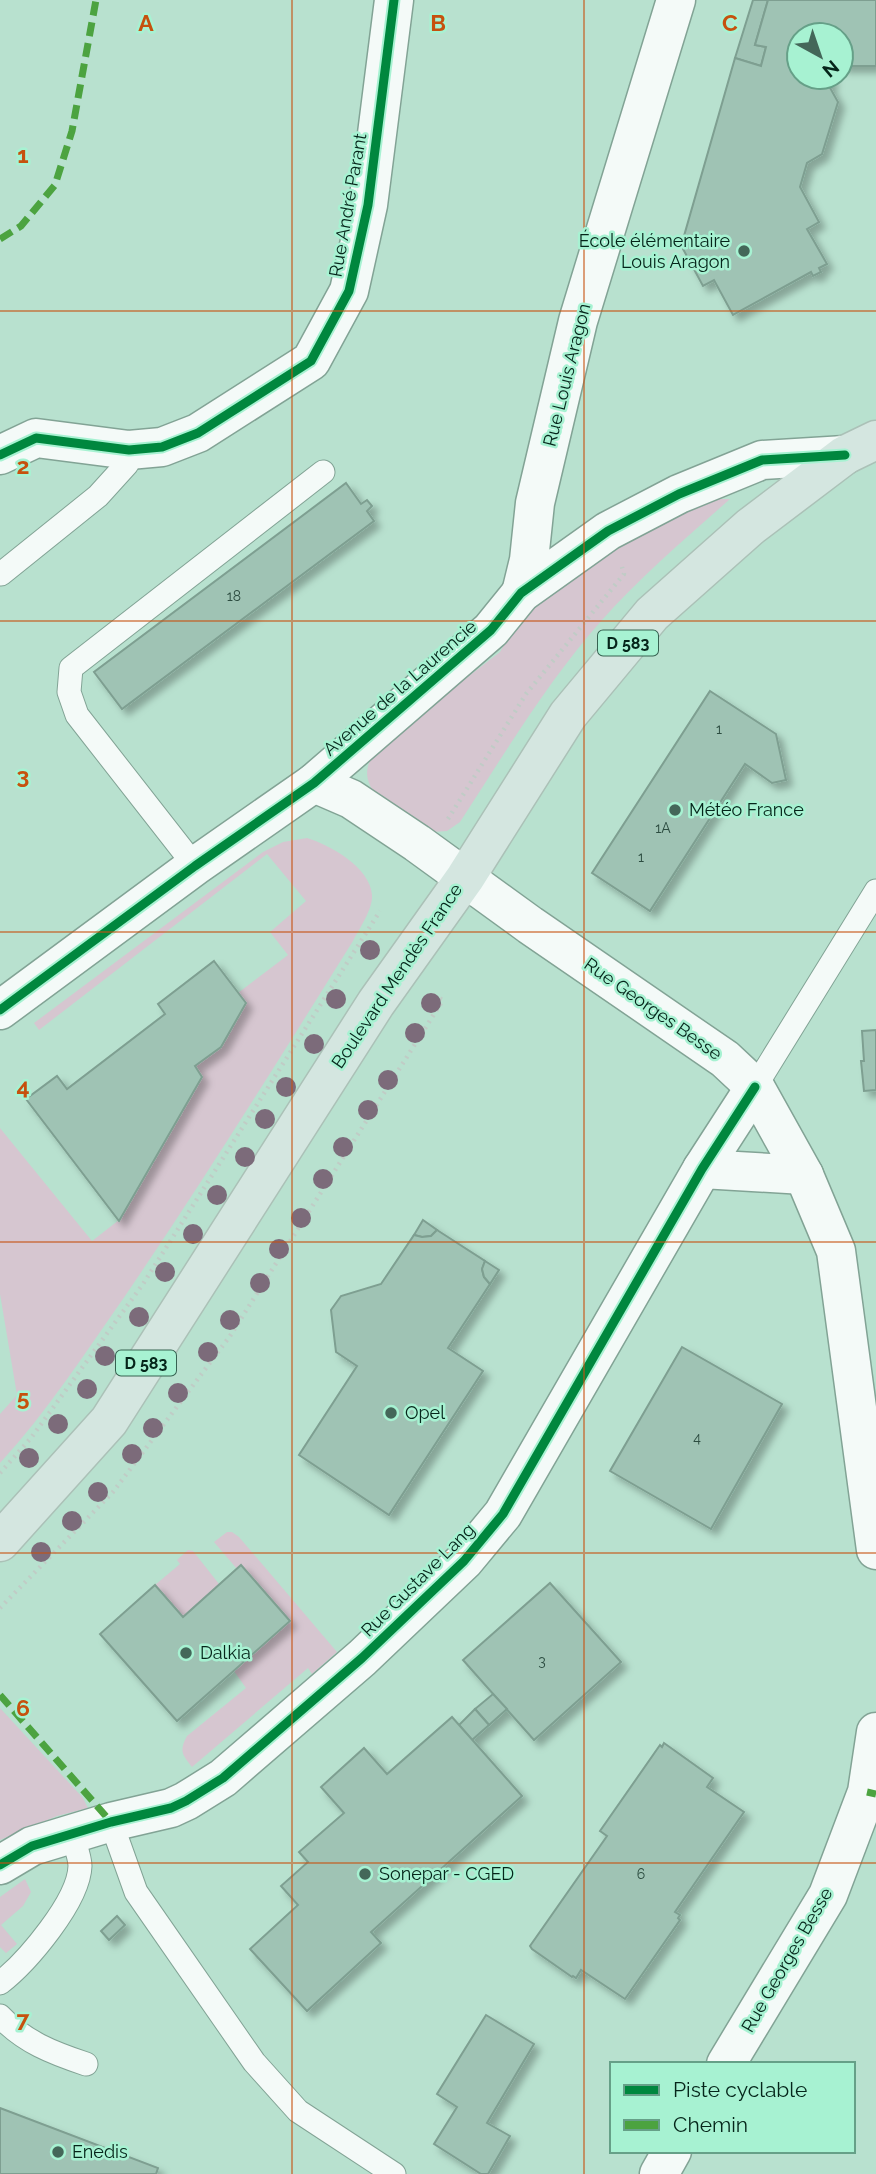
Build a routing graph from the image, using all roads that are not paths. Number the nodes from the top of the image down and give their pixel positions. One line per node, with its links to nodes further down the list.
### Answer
1 (394, 0): 4 (street, Rue André Parant)
2 (676, 0): 8 (street, Rue Louis Aragon)
3 (861, 447): 8 (street, Avenue de la Laurencie); 11 (main road, Boulevard Mendès France / D 583)
4 (129, 450): 5 (street, Rue André Parant); 7 (lane)
5 (0, 455)
6 (323, 472): 10 (lane)
7 (1, 574)
8 (522, 593): 9 (street, Avenue de la Laurencie)
9 (313, 783): 10 (street, Avenue de la Laurencie); 11 (street, Rue Georges Besse)
10 (195, 866): 13 (street, Avenue de la Laurencie)
11 (465, 878): 14 (street, Rue Georges Besse); 17 (main road, Boulevard Mendès France / D 583)
12 (876, 891): 14 (lane)
13 (0, 1010)
14 (755, 1087): 15 (street, Rue Gustave Lang); 16 (street, Rue Georges Besse)
15 (702, 1169): 16 (street); 20 (street, Rue Gustave Lang)
16 (804, 1174): 18 (street, Rue Georges Besse)
17 (0, 1542)
18 (876, 1550)
19 (876, 1732): 25 (street, Rue Georges Besse)
20 (111, 1822): 21 (street, Rue Gustave Lang); 28 (lane)
21 (72, 1834): 22 (street, Rue Gustave Lang); 23 (lane)
22 (0, 1865)
23 (0, 1983)
24 (0, 2016): 26 (lane)
25 (727, 2062)
26 (86, 2064)
27 (671, 2153): 29 (street)
28 (394, 2174)
29 (659, 2174)

